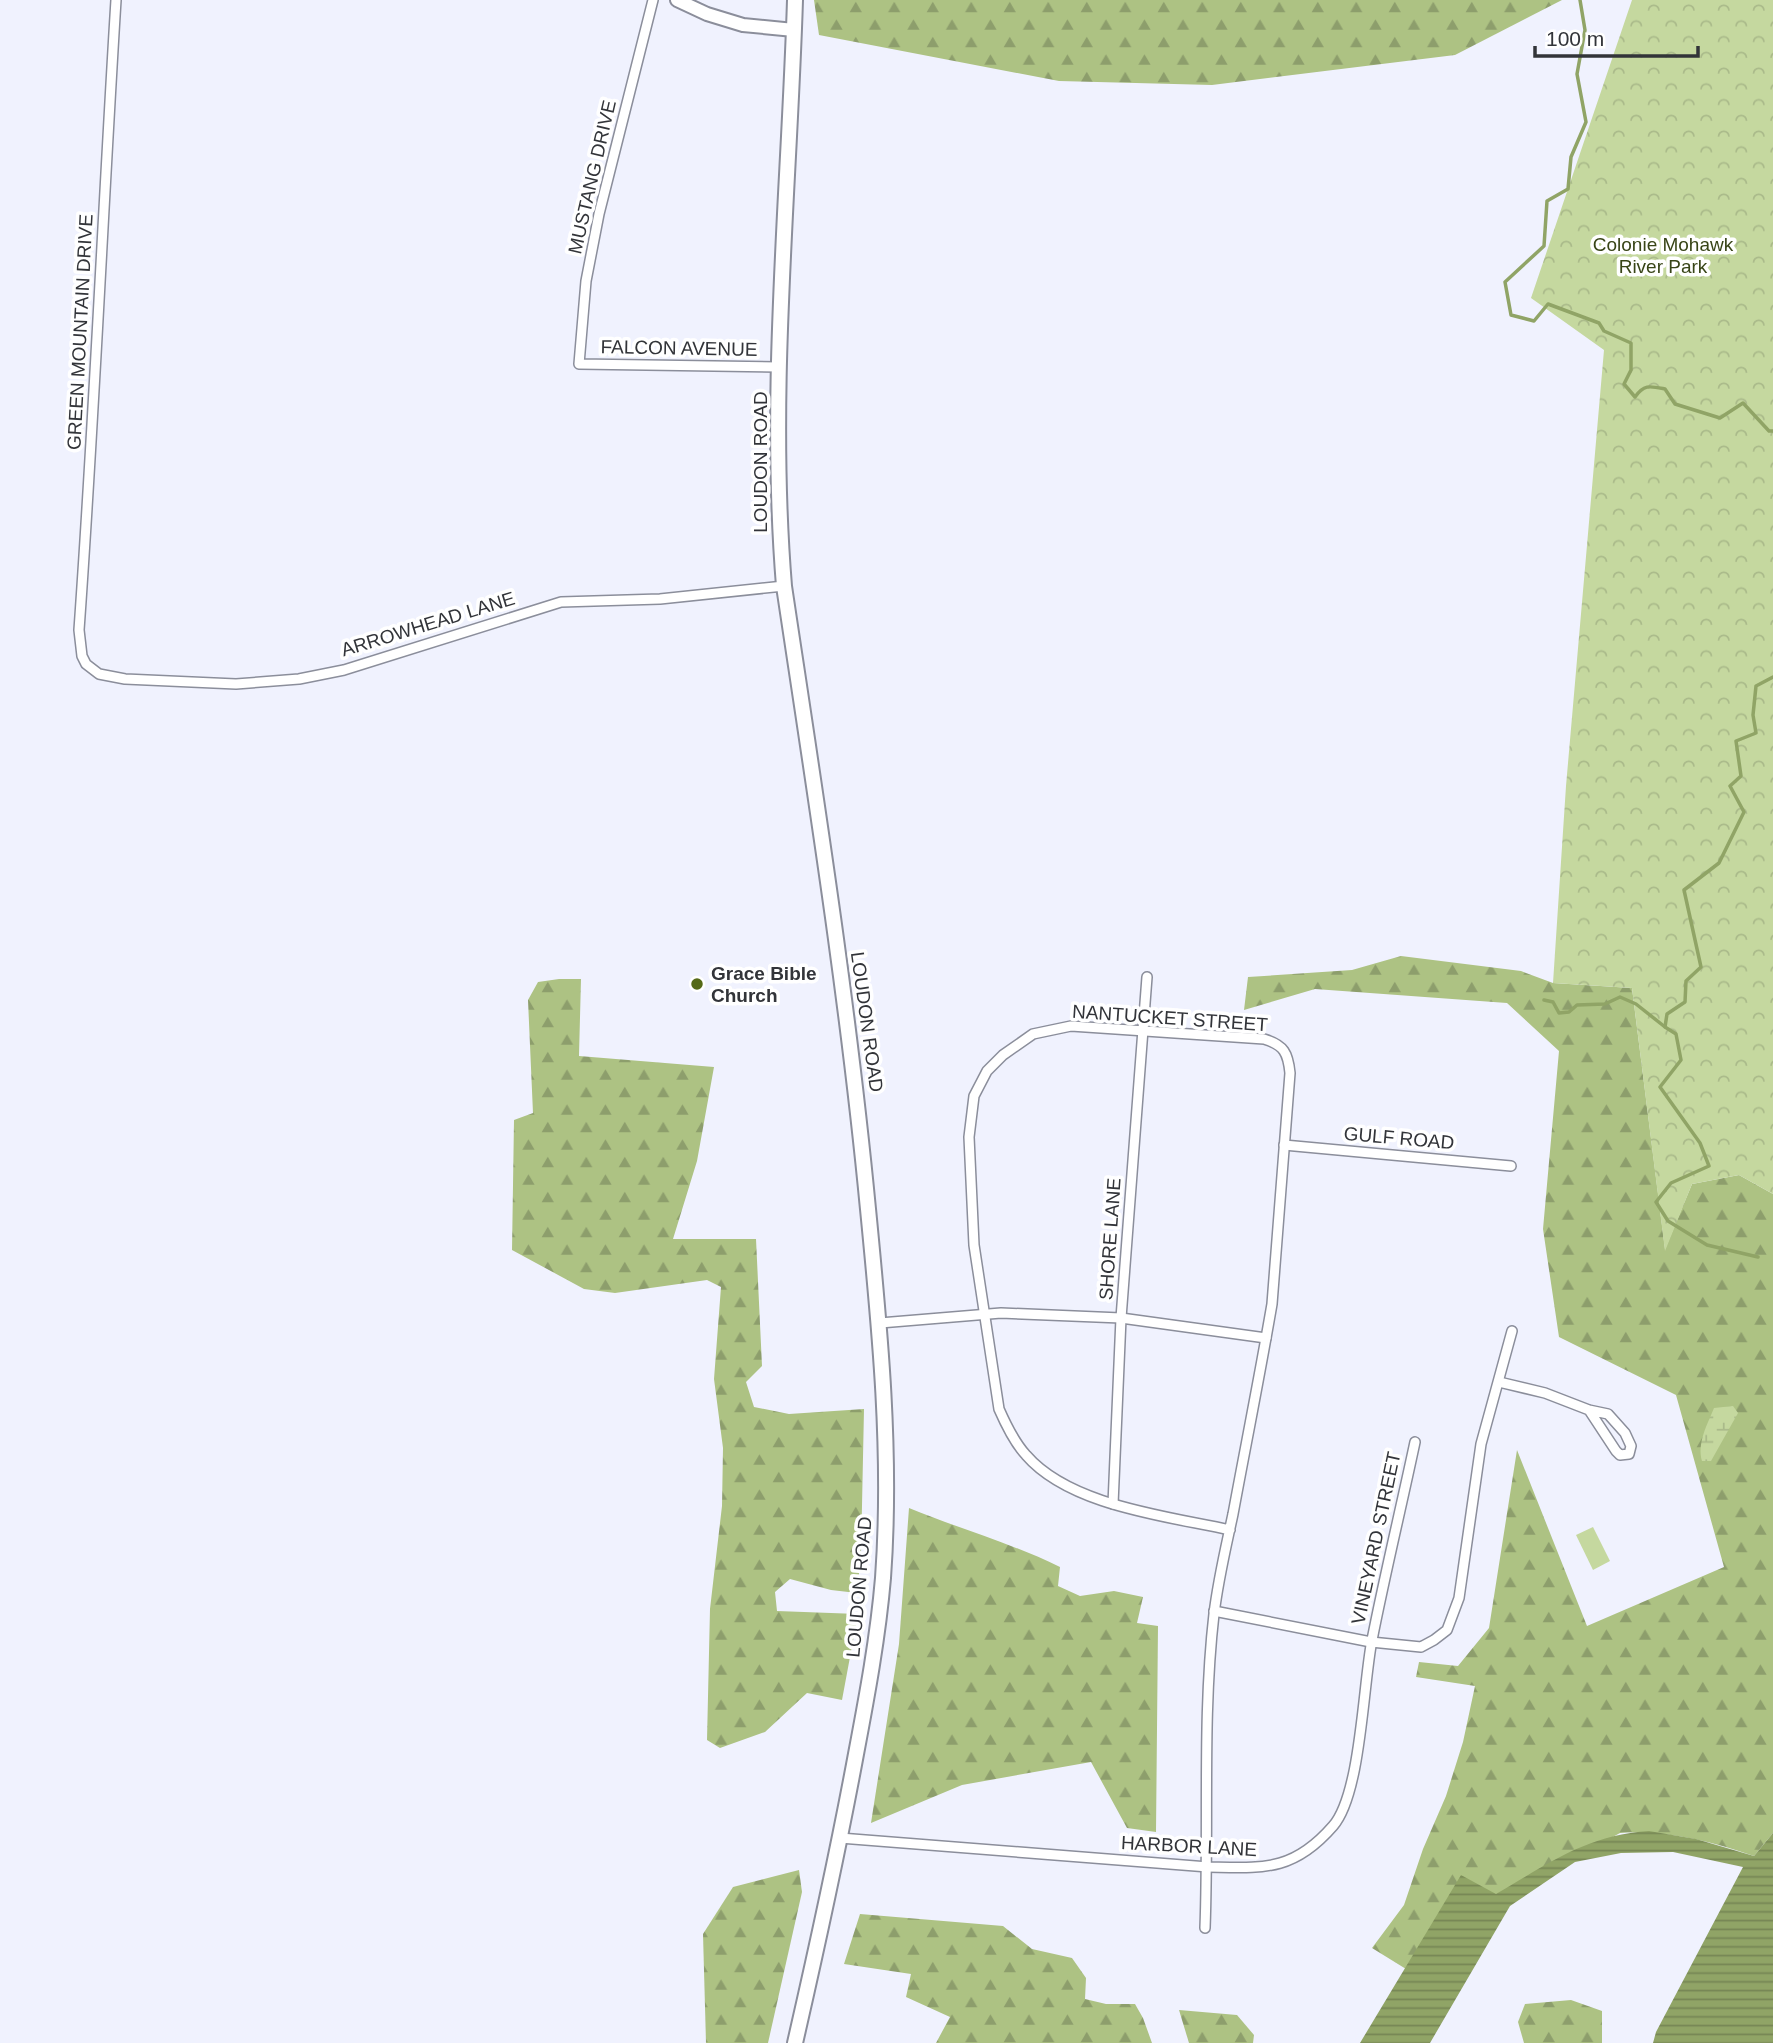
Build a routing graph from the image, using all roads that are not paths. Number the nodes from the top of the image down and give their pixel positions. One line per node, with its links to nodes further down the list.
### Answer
1 (116, 0): 9 (street, GREEN MOUNTAIN DRIVE)
2 (653, 0): 6 (street, MUSTANG DRIVE)
3 (677, 0): 5 (street)
4 (795, 0): 5 (main road, LOUDON ROAD)
5 (794, 30): 7 (main road, LOUDON ROAD)
6 (579, 364): 7 (street, FALCON AVENUE)
7 (779, 367): 8 (main road, LOUDON ROAD)
8 (783, 586): 9 (street, ARROWHEAD LANE); 16 (main road, LOUDON ROAD)
9 (86, 664)
10 (1147, 977): 11 (street, SHORE LANE)
11 (1143, 1030): 12 (street, NANTUCKET STREET); 14 (street, NANTUCKET STREET); 15 (street, SHORE LANE)
12 (1284, 1145): 13 (street, GULF ROAD); 18 (street, NANTUCKET STREET)
13 (1511, 1166)
14 (984, 1315): 15 (street); 16 (street); 22 (street, NANTUCKET STREET)
15 (1121, 1318): 18 (street); 22 (street, SHORE LANE)
16 (880, 1322): 26 (main road, LOUDON ROAD)
17 (1512, 1331): 19 (street)
18 (1266, 1338): 23 (street, NANTUCKET STREET)
19 (1499, 1382): 20 (street); 25 (street, VINEYARD STREET)
20 (1589, 1410): 20 (street)
21 (1415, 1441): 25 (street, VINEYARD STREET)
22 (1112, 1504): 23 (street, NANTUCKET STREET)
23 (1230, 1530): 24 (street, NANTUCKET STREET)
24 (1214, 1611): 25 (street, VINEYARD STREET); 27 (street, NANTUCKET STREET)
25 (1371, 1642): 27 (street, HARBOR LANE)
26 (840, 1838): 27 (street, HARBOR LANE); 29 (main road, LOUDON ROAD)
27 (1208, 1867): 28 (street, NANTUCKET STREET)
28 (1205, 1928)
29 (795, 2043)

